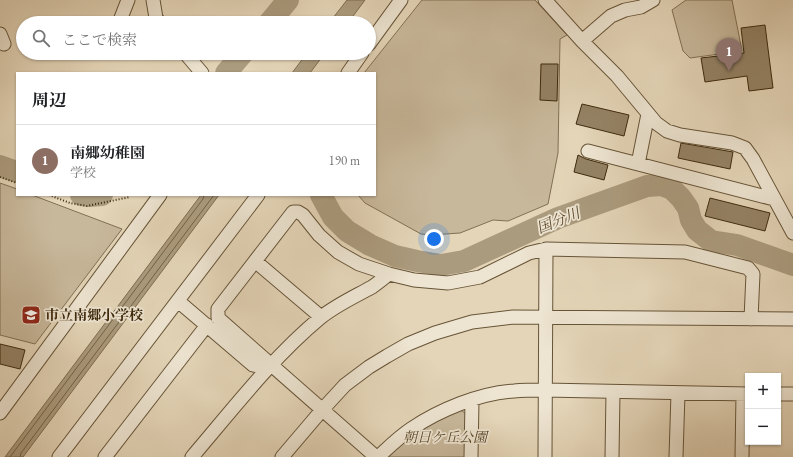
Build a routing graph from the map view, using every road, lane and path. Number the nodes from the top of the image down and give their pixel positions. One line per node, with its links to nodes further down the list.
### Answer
1 (128, 0): 6 (street)
2 (152, 0): 7 (street)
3 (401, 0): 8 (street)
4 (545, 0): 9 (street)
5 (653, 0): 9 (street)
6 (122, 16)
7 (156, 16)
8 (376, 34)
9 (582, 41): 14 (street)
10 (191, 60): 12 (street)
11 (357, 60): 13 (street)
12 (201, 72)
13 (349, 72)
14 (648, 114): 16 (street); 23 (street)
15 (588, 151): 16 (street)
16 (638, 164): 23 (street)
17 (0, 176): 18 (path)
18 (16, 183)
19 (52, 196): 22 (path)
20 (159, 196): 43 (street)
21 (257, 196): 28 (street)
22 (130, 197)
23 (774, 198): 24 (street)
24 (793, 233)
25 (546, 249): 27 (street); 30 (street); 31 (street)
26 (255, 261): 27 (street); 29 (street); 34 (street)
27 (389, 274): 29 (street)
28 (178, 300): 33 (street); 44 (street)
29 (321, 317): 34 (street)
30 (546, 317): 31 (street); 35 (street); 42 (street)
31 (751, 319): 32 (street)
32 (793, 319)
33 (207, 325): 34 (street); 45 (street)
34 (271, 365): 42 (street); 46 (street)
35 (545, 390): 36 (street); 41 (street); 50 (street)
36 (613, 392): 37 (street); 51 (street)
37 (678, 392): 38 (street); 52 (street)
38 (745, 394): 53 (street)
39 (781, 394): 40 (street)
40 (793, 394)
41 (472, 400): 48 (street); 49 (street)
42 (322, 410): 47 (street); 48 (street)
43 (0, 413)
44 (59, 457)
45 (105, 457)
46 (192, 457)
47 (282, 457)
48 (377, 457)
49 (471, 457)
50 (544, 457)
51 (612, 457)
52 (676, 457)
53 (742, 457)

